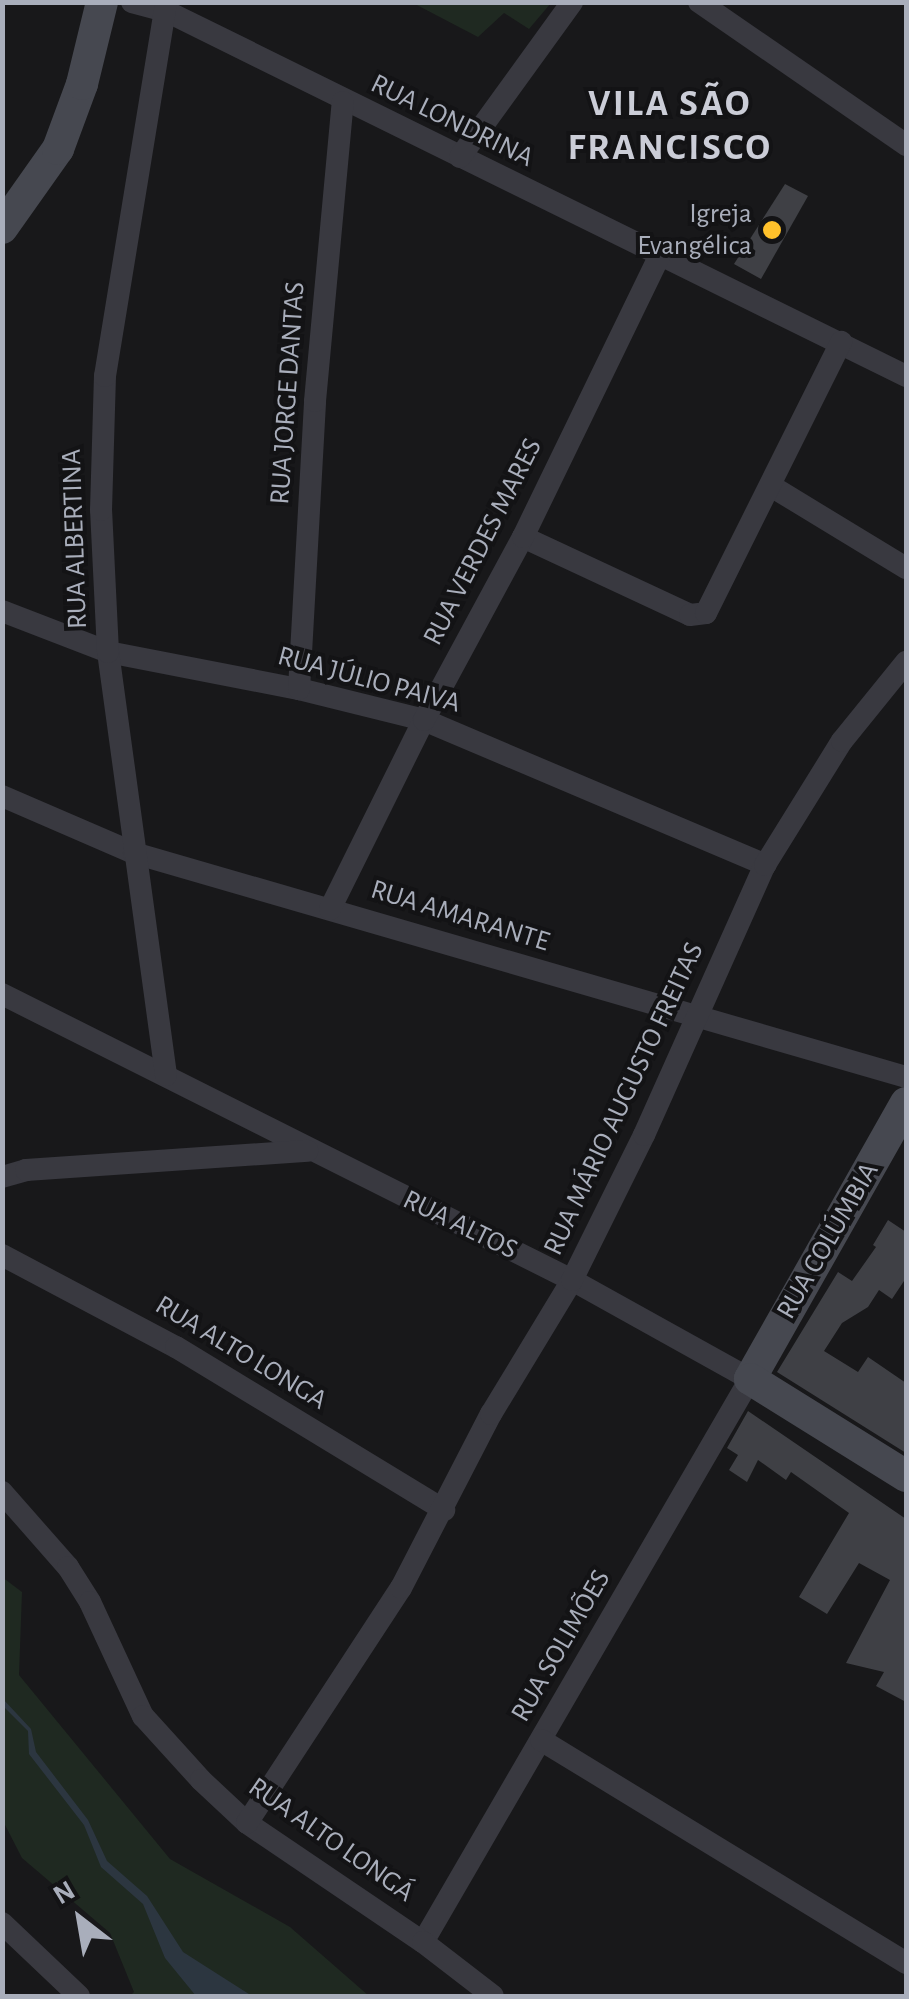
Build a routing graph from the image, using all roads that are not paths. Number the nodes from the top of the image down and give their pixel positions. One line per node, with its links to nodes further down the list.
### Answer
1 (102, 2): 9 (street)
2 (132, 2): 5 (street, RUA LONDRINA)
3 (572, 2): 8 (street)
4 (699, 2): 7 (street)
5 (166, 7): 6 (street, RUA LONDRINA); 17 (street, RUA ALBERTINA)
6 (343, 102): 8 (street, RUA LONDRINA); 19 (street, RUA JORGE DANTAS)
7 (906, 145)
8 (460, 157): 10 (street, RUA LONDRINA)
9 (2, 228)
10 (660, 256): 11 (street, RUA LONDRINA); 14 (street, RUA VERDES MARES)
11 (841, 342): 12 (street, RUA LONDRINA); 13 (street)
12 (906, 376)
13 (770, 486): 14 (street); 15 (street)
14 (523, 537): 20 (street, RUA VERDES MARES)
15 (906, 568)
16 (2, 611): 17 (street, RUA JÚLIO PAIVA)
17 (108, 652): 19 (street, RUA JÚLIO PAIVA); 22 (street, RUA ALBERTINA)
18 (906, 662): 23 (street, RUA MÁRIO AUGUSTO FREITAS)
19 (300, 689): 20 (street, RUA JÚLIO PAIVA)
20 (424, 720): 23 (street, RUA JÚLIO PAIVA); 24 (street, RUA VERDES MARES)
21 (2, 796): 22 (street, RUA AMARANTE)
22 (134, 853): 24 (street, RUA AMARANTE); 27 (street, RUA ALBERTINA)
23 (765, 865): 26 (street, RUA MÁRIO AUGUSTO FREITAS)
24 (330, 908): 26 (street, RUA AMARANTE)
25 (2, 994): 27 (street, RUA ALTOS)
26 (697, 1018): 28 (street, RUA AMARANTE); 33 (street, RUA MÁRIO AUGUSTO FREITAS)
27 (166, 1076): 30 (street, RUA ALTOS)
28 (906, 1077)
29 (906, 1104): 34 (street, RUA COLÚMBIA)
30 (308, 1151): 31 (street); 33 (street, RUA ALTOS)
31 (2, 1177)
32 (2, 1255): 37 (street, RUA ALTO LONGA)
33 (572, 1280): 34 (street, RUA ALTOS); 37 (street, RUA MÁRIO AUGUSTO FREITAS)
34 (750, 1379): 35 (street, RUA ALTOS); 38 (street, RUA SOLIMÕES)
35 (906, 1476)
36 (2, 1492): 39 (street, RUA ALTO LONGÁ)
37 (444, 1510): 39 (street, RUA MÁRIO AUGUSTO FREITAS)
38 (541, 1740): 41 (street, RUA SOLIMÕES); 42 (street)
39 (247, 1823): 41 (street, RUA ALTO LONGÁ)
40 (2, 1923): 43 (street)
41 (423, 1942): 44 (street, RUA ALTO LONGÁ)
42 (906, 1963)
43 (78, 1996)
44 (492, 1996)

